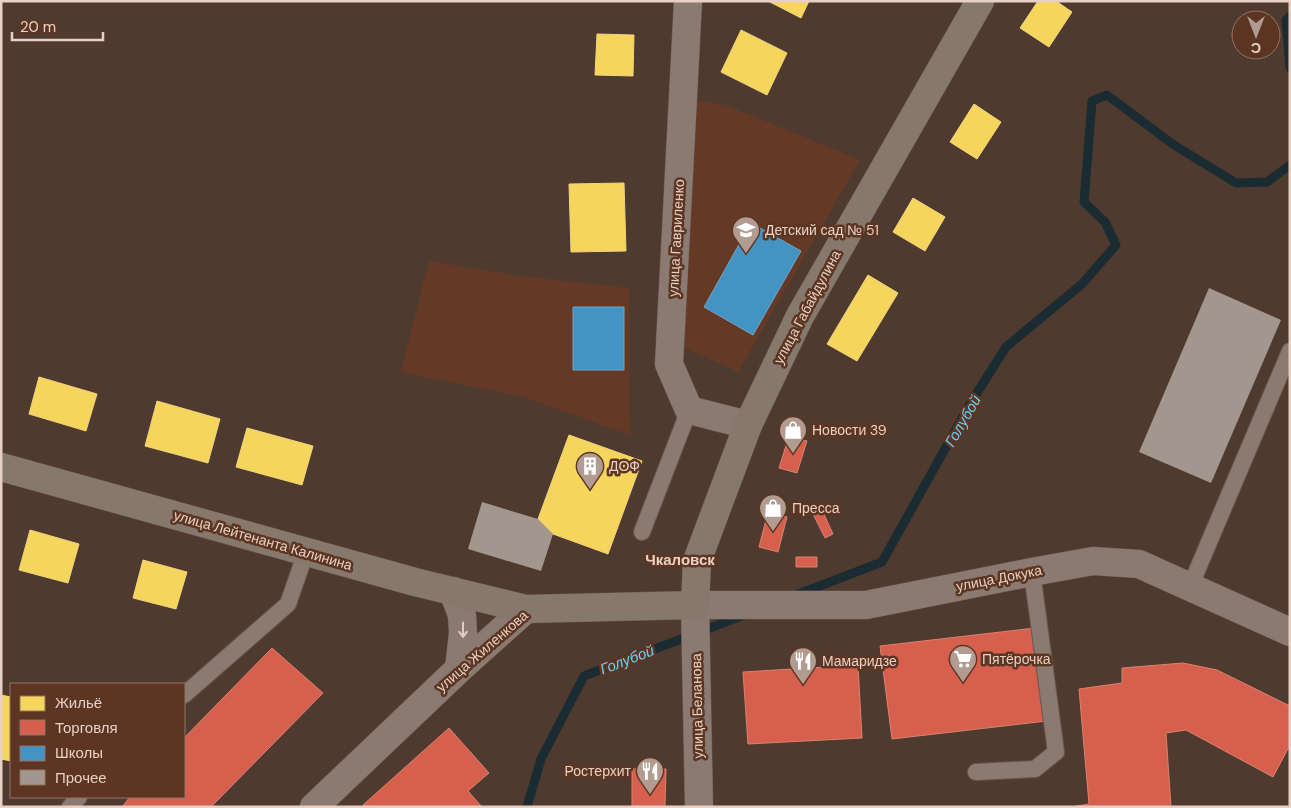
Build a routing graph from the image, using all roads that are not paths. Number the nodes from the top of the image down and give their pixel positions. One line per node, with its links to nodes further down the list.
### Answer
1 (688, 1): 4 (street, улица Гавриленко)
2 (980, 1): 5 (main road, улица Габайдулина)
3 (1290, 351): 10 (lane)
4 (689, 410): 5 (street); 7 (lane)
5 (748, 425): 12 (main road, улица Габайдулина)
6 (1, 467): 8 (main road, улица Лейтенанта Калинина)
7 (642, 532)
8 (306, 552): 11 (main road, улица Лейтенанта Калинина); 16 (lane)
9 (1032, 572): 10 (street, улица Докука); 12 (street, улица Докука); 17 (lane)
10 (1190, 587): 14 (street, улица Докука)
11 (453, 592): 13 (main road, улица Лейтенанта Калинина); 15 (street, one-way to 15)
12 (695, 605): 13 (main road, улица Жиленкова); 19 (street, улица Беланова)
13 (526, 609): 15 (street, улица Жиленкова)
14 (1290, 632)
15 (459, 669): 18 (street, улица Жиленкова)
16 (185, 694)
17 (976, 772)
18 (314, 807)
19 (699, 807)

